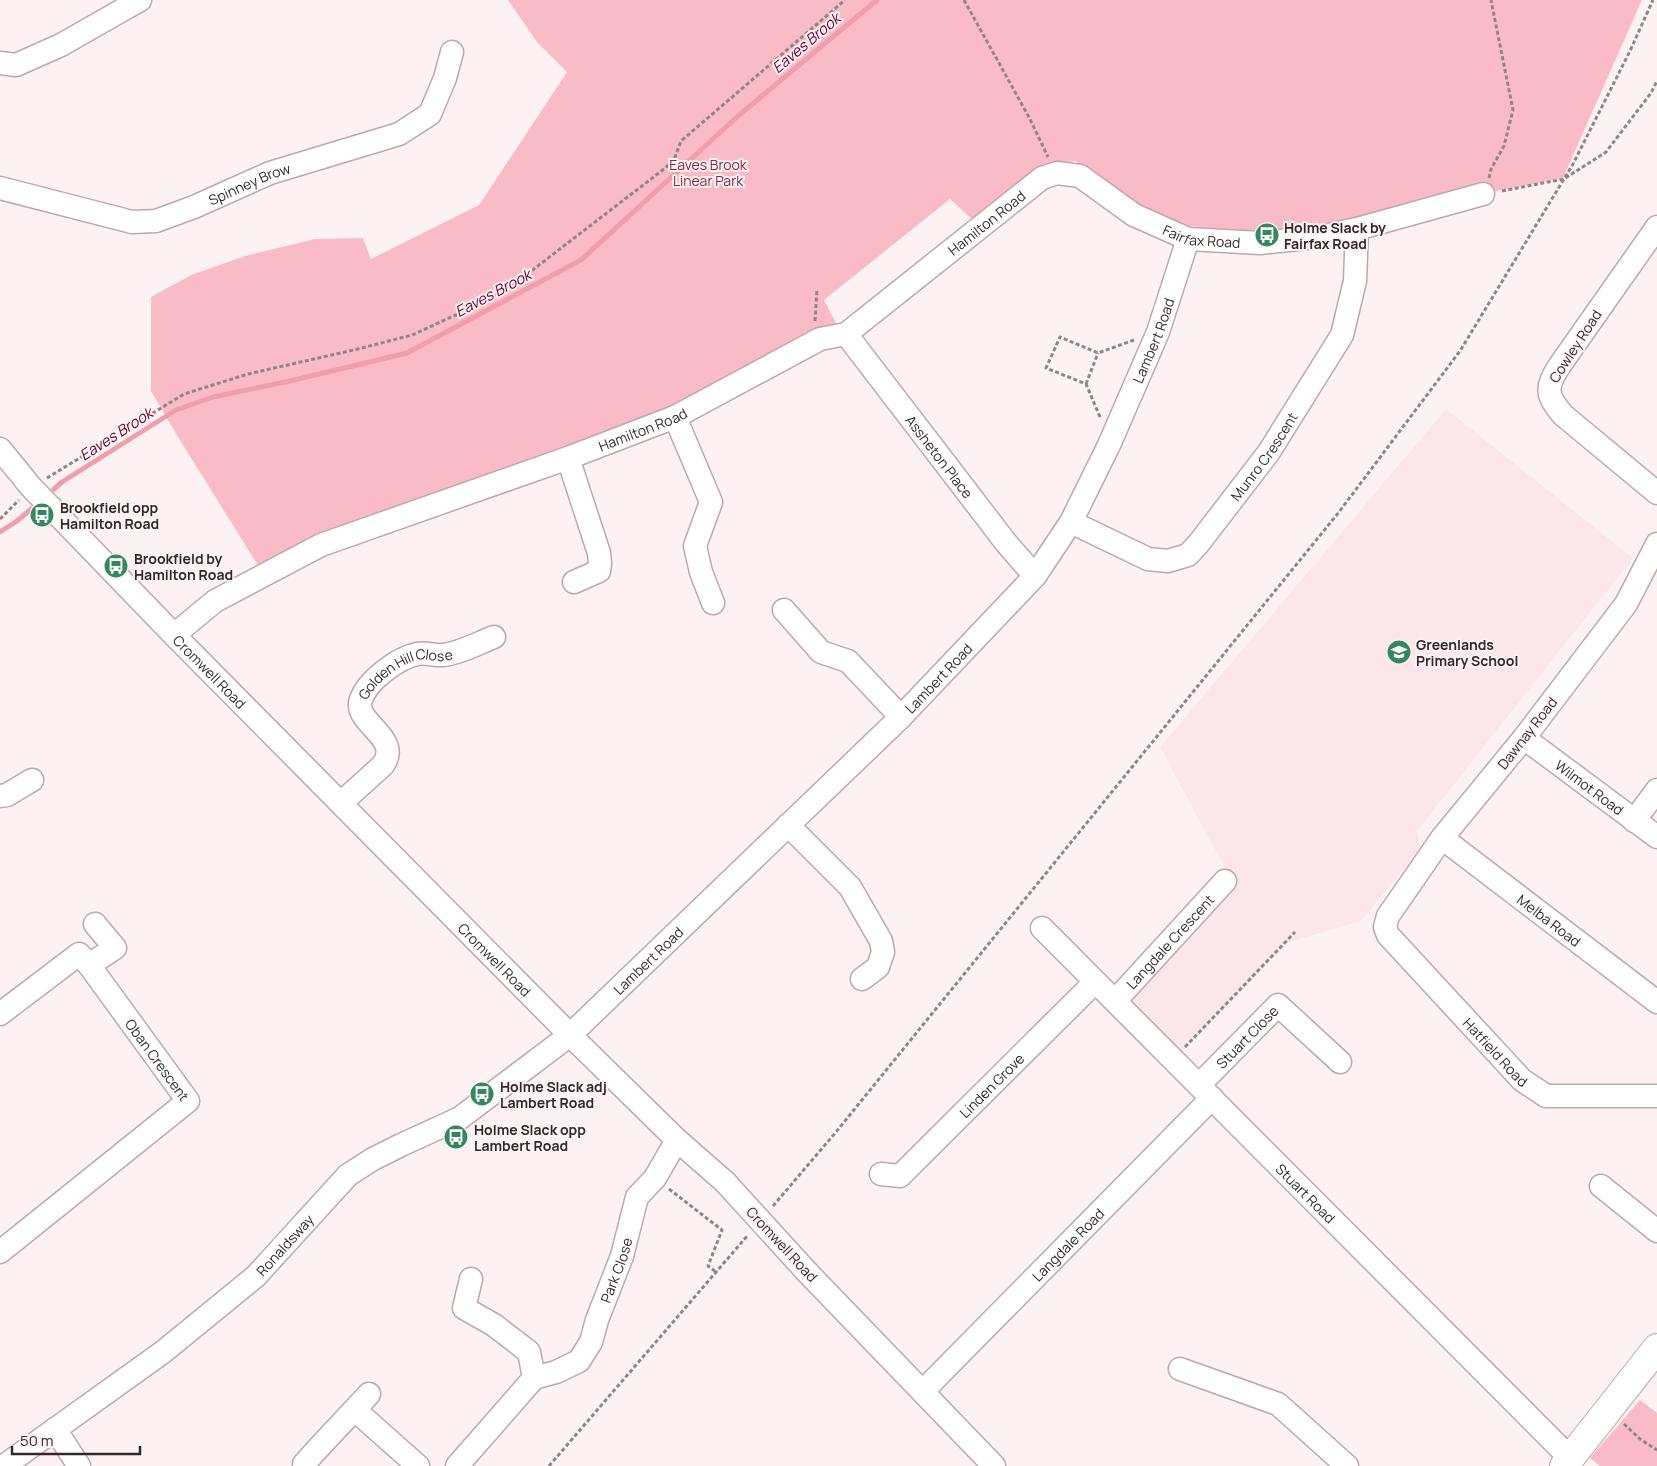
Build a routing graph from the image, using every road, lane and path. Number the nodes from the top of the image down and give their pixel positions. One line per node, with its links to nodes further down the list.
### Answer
1 (140, 0): 7 (street)
2 (845, 0): 26 (path)
3 (964, 0): 9 (path)
4 (1491, 0): 12 (path)
5 (1653, 0): 10 (path)
6 (452, 52): 11 (street, Spinney Brow)
7 (0, 62)
8 (1657, 81): 10 (path)
9 (1057, 173): 15 (street, Fairfax Road); 18 (street, Hamilton Road)
10 (1564, 180): 12 (path); 67 (path)
11 (0, 188)
12 (1484, 194): 14 (street, Fairfax Road)
13 (1657, 228): 27 (street, Cowley Road)
14 (1357, 229): 15 (street, Fairfax Road); 29 (street, Munro Crescent)
15 (1188, 239): 17 (street, Lambert Road)
16 (817, 289): 19 (path)
17 (1158, 332): 20 (path); 23 (street, Lambert Road)
18 (846, 334): 19 (street, Hamilton Road); 31 (street, Assheton Place)
19 (820, 339): 22 (street, Hamilton Road)
20 (1098, 353): 21 (path); 21 (path)
21 (1086, 384): 23 (path)
22 (675, 417): 25 (street, Hamilton Road); 33 (street)
23 (1111, 442): 29 (street, Lambert Road)
24 (0, 449): 26 (street, Cromwell Road)
25 (568, 458): 32 (street); 35 (street, Hamilton Road)
26 (31, 488): 28 (path); 35 (street, Cromwell Road)
27 (1657, 493)
28 (0, 519)
29 (1071, 522): 31 (street, Lambert Road)
30 (1657, 544): 38 (street, Dawnay Road)
31 (1035, 576): 37 (street, Lambert Road)
32 (574, 582)
33 (713, 603)
34 (784, 610): 37 (street)
35 (174, 635): 42 (street, Cromwell Road)
36 (494, 637): 42 (street, Golden Hill Close)
37 (901, 717): 44 (street, Lambert Road)
38 (1524, 738): 43 (street, Wilmot Road); 46 (street, Dawnay Road)
39 (32, 780): 41 (street)
40 (1657, 790): 43 (street)
41 (0, 796)
42 (341, 803): 58 (street, Cromwell Road)
43 (1634, 821): 45 (street, Wilmot Road)
44 (788, 825): 53 (street); 58 (street, Lambert Road)
45 (1657, 837)
46 (1442, 838): 48 (street, Dawnay Road); 56 (street, Melba Road)
47 (1225, 881): 55 (street, Langdale Crescent)
48 (1388, 916): 62 (street, Hatfield Road)
49 (95, 924): 52 (street)
50 (1042, 928): 54 (street, Stuart Road)
51 (1294, 932): 59 (path)
52 (89, 965): 57 (street); 70 (street, Oban Crescent)
53 (862, 979)
54 (1095, 982): 55 (street, Stuart Road); 64 (street, Linden Grove)
55 (1115, 1001): 59 (street, Stuart Road)
56 (1657, 1002)
57 (0, 1014)
58 (570, 1035): 63 (street, Cromwell Road); 78 (street, Ronaldsway)
59 (1172, 1060): 61 (street, Stuart Road)
60 (1340, 1062): 61 (street, Stuart Close)
61 (1205, 1092): 76 (street, Langdale Road); 80 (street, Stuart Road)
62 (1657, 1096)
63 (677, 1140): 65 (street, Park Close); 76 (street, Cromwell Road, bridge)
64 (881, 1174)
65 (655, 1178): 71 (path); 75 (street, Park Close)
66 (1601, 1186): 69 (street)
67 (766, 1213)
68 (754, 1228): 71 (path)
69 (1657, 1231)
70 (0, 1252)
71 (716, 1272): 86 (path)
72 (470, 1279): 75 (street)
73 (1657, 1348): 77 (main road)
74 (1180, 1369): 88 (street)
75 (534, 1378): 85 (street)
76 (923, 1391): 87 (street, Cromwell Road)
77 (1609, 1410): 79 (path); 80 (main road)
78 (56, 1429): 82 (street, Ronaldsway); 83 (street)
79 (1657, 1450)
80 (1567, 1462)
81 (304, 1464): 84 (street)
82 (4, 1466)
83 (79, 1466)
84 (418, 1466)
85 (457, 1466)
86 (549, 1466)
87 (994, 1466)
88 (1347, 1466)

